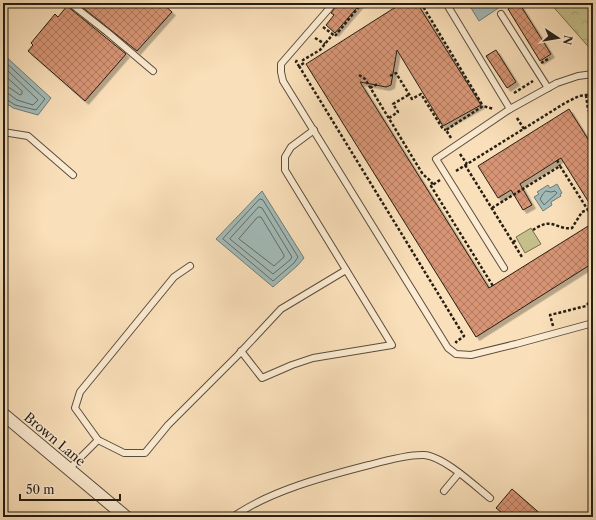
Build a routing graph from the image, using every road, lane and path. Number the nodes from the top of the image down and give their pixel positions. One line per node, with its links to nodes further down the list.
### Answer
1 (70, 3): 17 (lane)
2 (334, 3): 36 (lane)
3 (362, 3): 10 (path)
4 (392, 3): 7 (path)
5 (421, 3): 29 (path)
6 (446, 3): 31 (lane)
7 (395, 8)
8 (501, 14): 24 (lane)
9 (323, 27): 10 (path)
10 (333, 34): 12 (path)
11 (311, 44): 12 (path)
12 (325, 44): 16 (path)
13 (301, 56): 16 (path)
14 (550, 58): 15 (path)
15 (541, 63)
16 (299, 66): 62 (path)
17 (153, 71)
18 (593, 74): 24 (lane)
19 (359, 76): 23 (path)
20 (390, 76): 26 (path)
21 (532, 81): 25 (path)
22 (380, 83): 23 (path)
23 (370, 88): 32 (path)
24 (548, 88): 31 (lane)
25 (514, 93)
26 (410, 94): 32 (path); 37 (path)
27 (593, 94): 28 (path)
28 (586, 95): 34 (path); 35 (path)
29 (483, 106): 30 (path); 37 (path)
30 (494, 109)
31 (510, 109): 56 (lane)
32 (389, 118): 47 (path)
33 (517, 118): 35 (path)
34 (593, 120)
35 (524, 128): 42 (path)
36 (314, 130): 57 (lane); 60 (lane)
37 (446, 130): 39 (path)
38 (3, 132): 45 (lane)
39 (451, 138)
40 (460, 154): 42 (path)
41 (557, 160): 43 (path)
42 (466, 165): 44 (path); 48 (path)
43 (560, 166): 48 (path); 49 (path)
44 (456, 171)
45 (73, 175)
46 (441, 180): 47 (path)
47 (433, 185): 58 (path)
48 (492, 208): 53 (path)
49 (587, 210): 50 (path); 51 (path)
50 (593, 218)
51 (533, 230)
52 (517, 240): 53 (path)
53 (513, 242): 54 (path)
54 (522, 257)
55 (190, 266): 65 (lane)
56 (504, 268)
57 (346, 270): 63 (lane); 63 (lane)
58 (493, 286)
59 (593, 298): 61 (path)
60 (593, 323)
61 (546, 327)
62 (460, 346)
63 (241, 351): 65 (lane)
64 (3, 414): 66 (street, Brown Lane)
65 (98, 440): 66 (lane)
66 (69, 469): 70 (street, Brown Lane)
67 (459, 473): 68 (lane); 69 (lane); 71 (lane)
68 (444, 492)
69 (490, 498)
70 (126, 517)
71 (233, 517)

